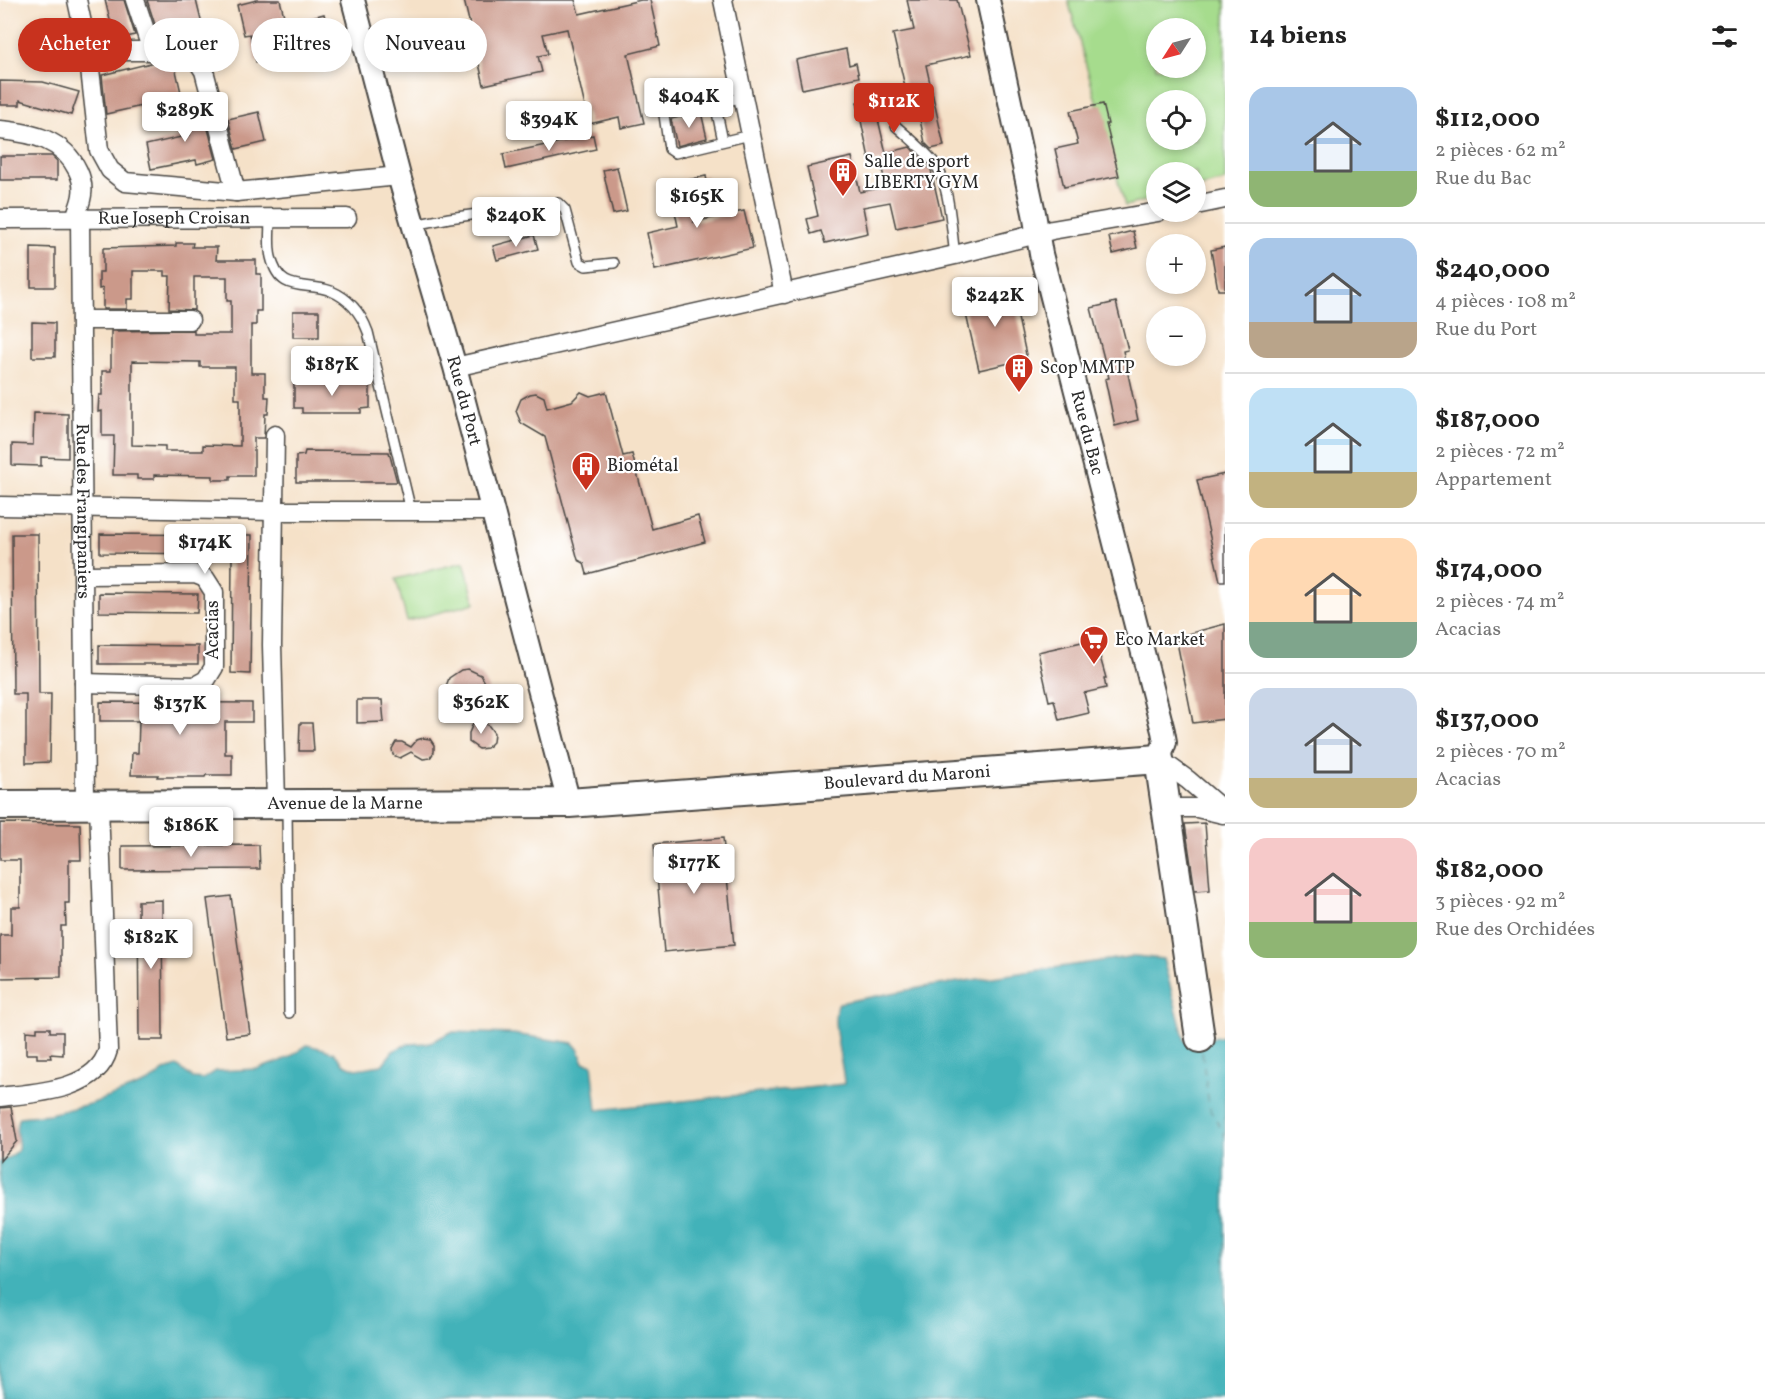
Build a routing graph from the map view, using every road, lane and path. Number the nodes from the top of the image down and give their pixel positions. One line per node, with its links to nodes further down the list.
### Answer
1 (77, 0): 6 (street)
2 (135, 0): 7 (street)
3 (353, 0): 16 (street, Rue du Port)
4 (723, 0): 10 (street)
5 (988, 0): 26 (street, Rue du Bac)
6 (81, 18)
7 (144, 27)
8 (90, 72): 17 (street)
9 (204, 72): 17 (street)
10 (743, 98): 11 (lane); 14 (street)
11 (715, 103): 15 (lane); 15 (lane)
12 (896, 126): 27 (lane)
13 (0, 130): 23 (street, Rue des Frangipaniers)
14 (750, 135): 15 (lane); 29 (street)
15 (723, 141)
16 (399, 176): 17 (street); 25 (street, Rue du Port)
17 (236, 192)
18 (1225, 200): 19 (street)
19 (1206, 203)
20 (1146, 214): 26 (street)
21 (346, 218): 24 (street, Rue Joseph Croisan)
22 (0, 219): 23 (street, Rue Joseph Croisan)
23 (80, 219): 24 (street, Rue Joseph Croisan); 30 (street, Rue des Frangipaniers)
24 (270, 219): 37 (lane)
25 (414, 225): 28 (lane); 32 (street, Rue du Port)
26 (1037, 235): 27 (street); 41 (street, Rue du Bac)
27 (955, 255): 29 (street)
28 (614, 263)
29 (784, 294): 32 (street)
30 (81, 320): 31 (street); 35 (street, Rue des Frangipaniers)
31 (190, 320)
32 (455, 367): 38 (street, Rue du Port)
33 (276, 435): 36 (street)
34 (0, 506): 35 (street)
35 (83, 508): 36 (street); 39 (street, Rue des Frangipaniers)
36 (273, 511): 37 (street); 42 (street)
37 (411, 511): 38 (street)
38 (492, 511): 43 (street, Rue du Port)
39 (84, 574): 40 (street, Rue des Frangipaniers); 40 (street, Acacias)
40 (84, 683): 44 (street, Rue des Frangipaniers)
41 (1159, 759): 43 (main road, Boulevard du Maroni); 46 (main road); 47 (street)
42 (282, 803): 43 (main road, Avenue de la Marne); 44 (main road, Avenue de la Marne); 48 (lane)
43 (569, 803)
44 (92, 804): 45 (main road, Avenue de la Marne); 50 (street, Rue des Frangipaniers)
45 (0, 805)
46 (1167, 808): 47 (street); 49 (main road)
47 (1225, 813)
48 (289, 1013)
49 (1200, 1038)
50 (0, 1097)

